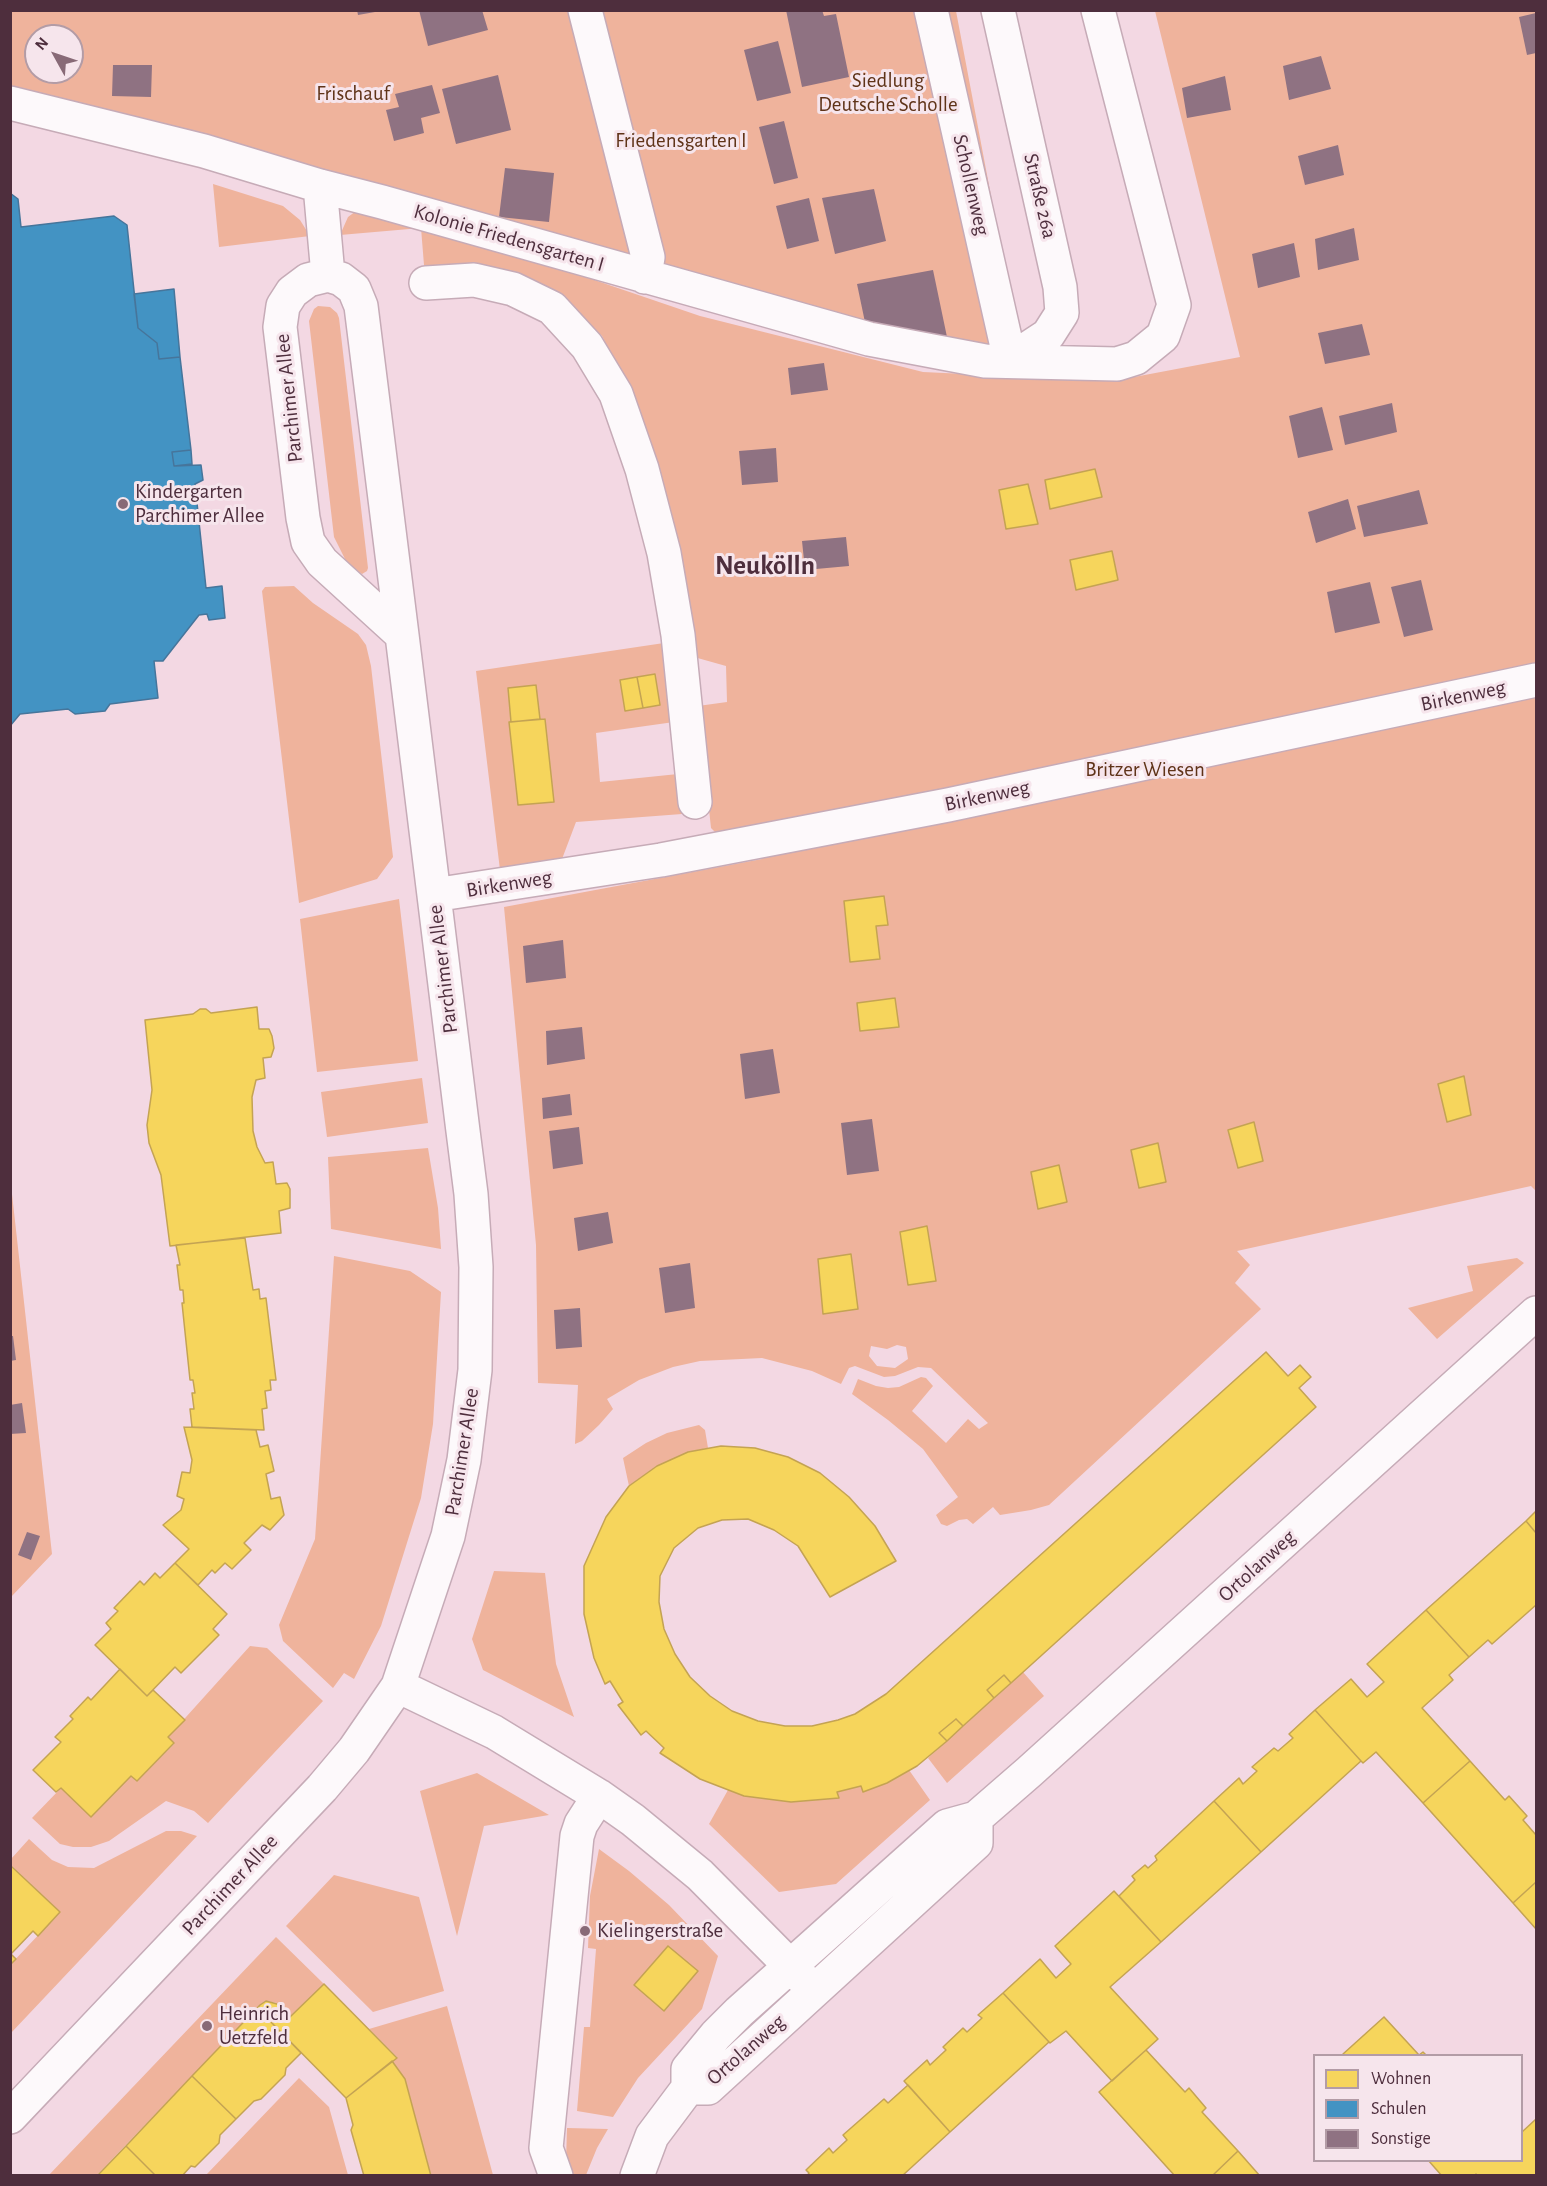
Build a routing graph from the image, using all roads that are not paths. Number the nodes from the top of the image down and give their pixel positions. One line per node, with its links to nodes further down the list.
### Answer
1 (585, 10): 8 (street)
2 (931, 10): 10 (street, Schollenweg)
3 (998, 10): 10 (street, Straße 26a)
4 (1098, 10): 10 (street, Kolonie Friedensgarten I)
5 (10, 103): 6 (street, Kolonie Friedensgarten I)
6 (320, 186): 7 (street); 8 (street, Kolonie Friedensgarten I)
7 (328, 276): 11 (street, Parchimer Allee); 11 (street, Parchimer Allee)
8 (645, 277): 10 (street, Kolonie Friedensgarten I)
9 (426, 282): 13 (street)
10 (1010, 360)
11 (402, 635): 14 (street, Parchimer Allee)
12 (1536, 680): 14 (street, Birkenweg)
13 (695, 802)
14 (434, 895): 16 (street, Parchimer Allee)
15 (1536, 1313): 18 (street, Ortolanweg)
16 (398, 1686): 17 (street); 22 (street, Parchimer Allee)
17 (598, 1796): 19 (street); 23 (street)
18 (976, 1818): 19 (street, Ortolanweg); 20 (street, Ortolanweg)
19 (790, 1966): 20 (street); 21 (street, Ortolanweg)
20 (814, 1990): 21 (street, Ortolanweg)
21 (688, 2088): 24 (street)
22 (10, 2117)
23 (556, 2175)
24 (637, 2175)

